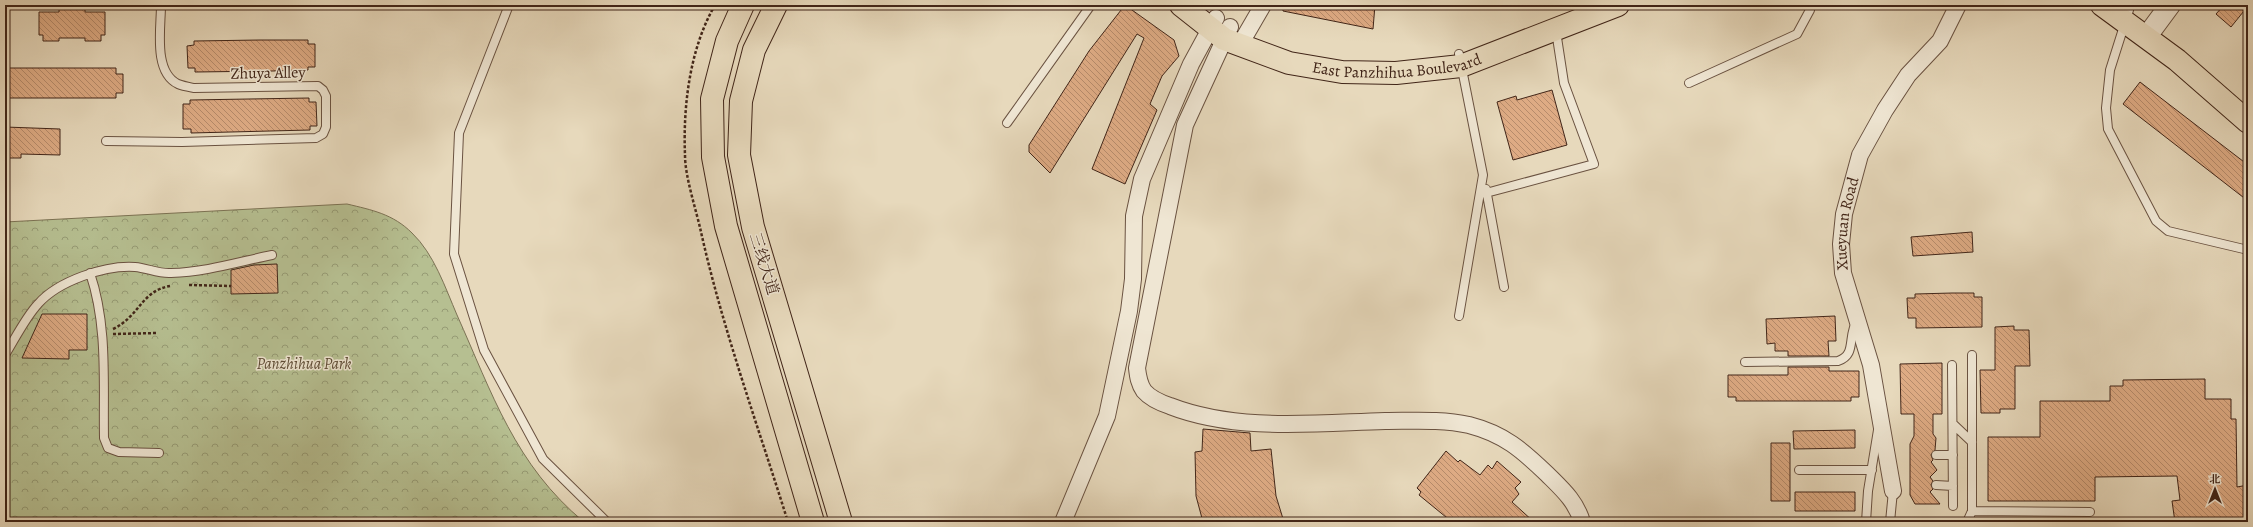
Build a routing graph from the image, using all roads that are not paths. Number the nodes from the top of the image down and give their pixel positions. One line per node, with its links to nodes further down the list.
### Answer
1 (161, 5): 23 (lane, Zhuya Alley)
2 (509, 5): 50 (lane)
3 (744, 5): 51 (main road, 三线大道)
4 (776, 5): 52 (main road, 三线大道)
5 (1091, 5): 22 (lane)
6 (1181, 5): 16 (main road, East Panzhihua Boulevard)
7 (1263, 5): 16 (street)
8 (1588, 5): 15 (main road, East Panzhihua Boulevard)
9 (1618, 5): 15 (main road, East Panzhihua Boulevard)
10 (1810, 5): 19 (lane)
11 (1958, 5): 31 (street, Xueyuan Road)
12 (2102, 5): 14 (main road)
13 (2170, 5): 17 (street)
14 (2125, 12): 17 (main road); 21 (main road); 26 (lane)
15 (1555, 23): 18 (main road, East Panzhihua Boulevard); 25 (lane)
16 (1221, 26): 18 (main road, East Panzhihua Boulevard); 53 (street); 54 (street)
17 (2153, 28): 20 (main road)
18 (1460, 60): 24 (lane)
19 (1689, 83)
20 (2248, 108)
21 (2248, 122)
22 (1007, 123)
23 (106, 141)
24 (1483, 175): 25 (lane); 30 (lane)
25 (1486, 193): 29 (lane)
26 (2248, 250)
27 (272, 255): 28 (lane)
28 (90, 274): 32 (lane); 39 (lane)
29 (1504, 287)
30 (1459, 316)
31 (1858, 321): 34 (lane); 36 (street, Xueyuan Road)
32 (5, 355)
33 (1972, 355): 38 (lane)
34 (1745, 362)
35 (1952, 365): 37 (lane)
36 (1880, 413): 43 (lane); 46 (street, Xueyuan Road)
37 (1953, 424): 38 (lane); 41 (lane)
38 (1972, 442): 48 (lane)
39 (159, 453)
40 (1936, 455): 41 (lane)
41 (1953, 455): 45 (lane)
42 (1799, 470): 43 (lane)
43 (1872, 470): 55 (lane)
44 (1936, 485): 45 (lane)
45 (1953, 486): 47 (lane)
46 (1893, 491): 56 (lane)
47 (1953, 506)
48 (1972, 511): 49 (lane); 57 (lane)
49 (2090, 512)
50 (607, 522)
51 (813, 522)
52 (842, 522)
53 (1063, 522)
54 (1582, 522)
55 (1866, 522)
56 (1890, 522)
57 (1967, 522)

